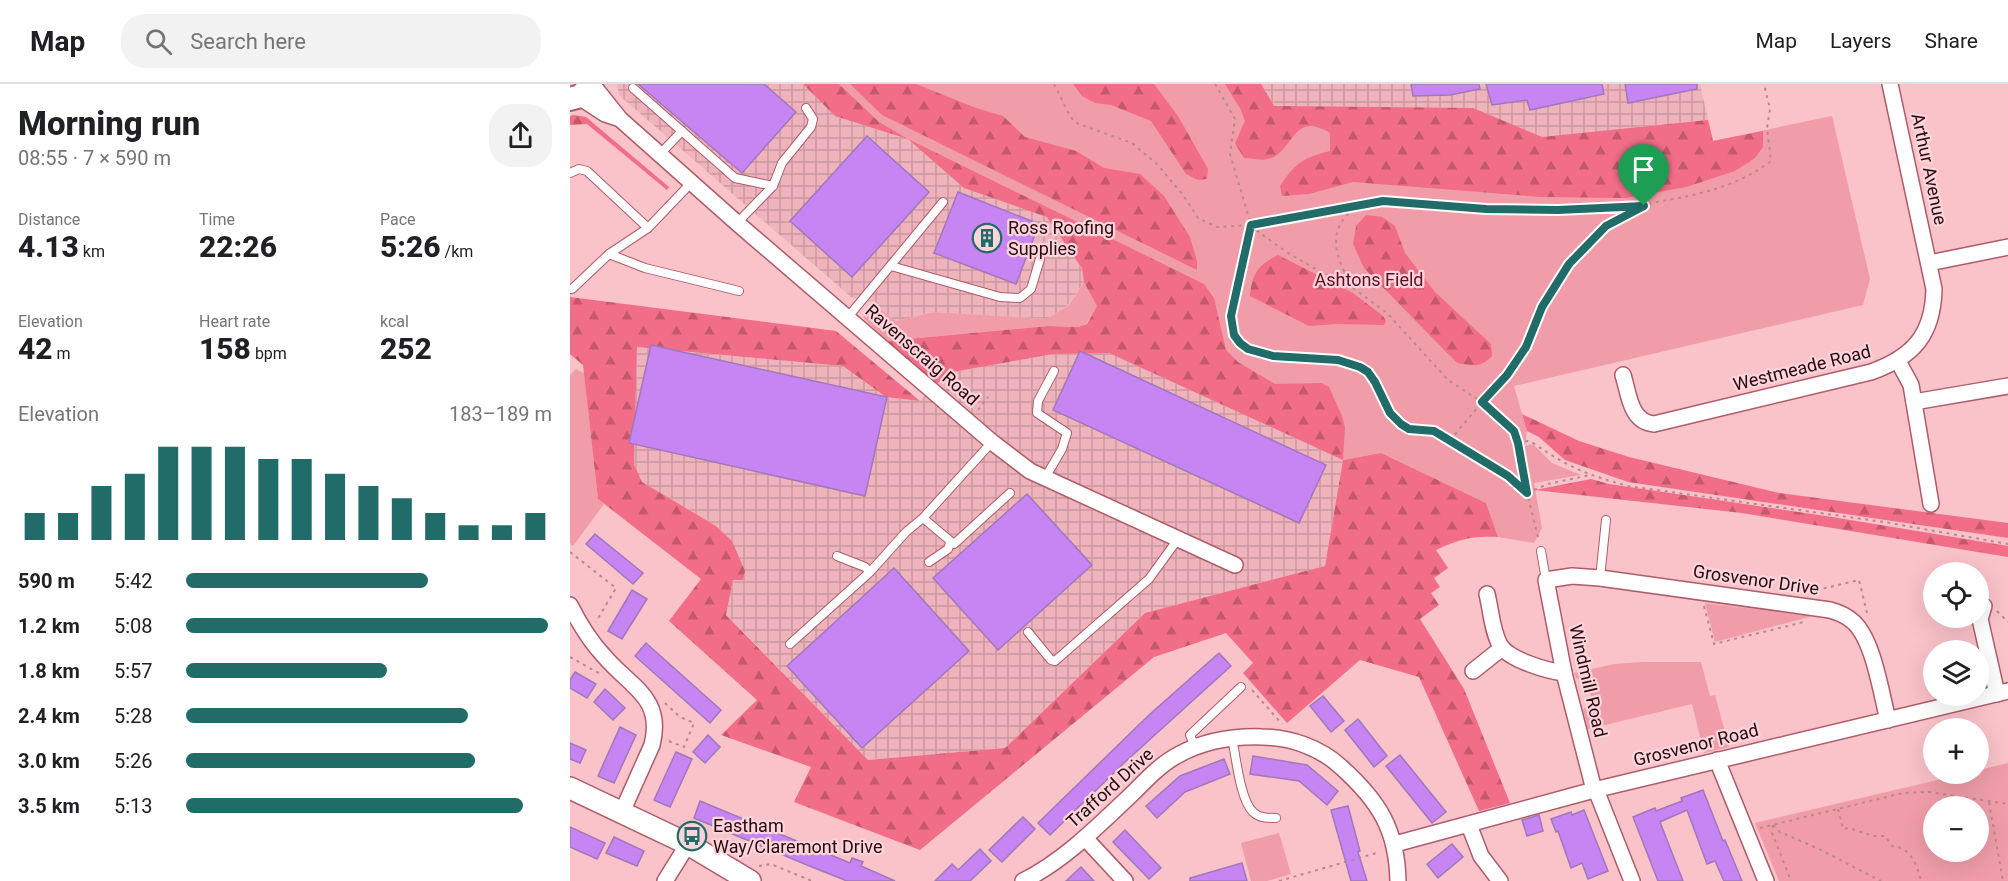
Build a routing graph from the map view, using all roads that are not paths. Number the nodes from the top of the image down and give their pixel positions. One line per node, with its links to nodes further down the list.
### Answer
1 (1890, 84): 16 (street, Arthur Avenue)
2 (633, 88): 5 (lane)
3 (579, 94): 6 (street, Ravenscraig Road)
4 (806, 108): 9 (lane)
5 (682, 131): 6 (lane); 9 (lane)
6 (660, 154): 8 (street, Ravenscraig Road)
7 (570, 173): 12 (lane)
8 (692, 182): 11 (street, Ravenscraig Road); 12 (lane)
9 (772, 186): 11 (lane)
10 (943, 202): 17 (lane)
11 (737, 223): 20 (street, Ravenscraig Road)
12 (648, 228): 14 (lane)
13 (2008, 247): 16 (street)
14 (609, 254): 18 (lane); 19 (lane)
15 (1040, 259): 17 (lane)
16 (1929, 263): 21 (street, Westmeade Road)
17 (891, 266): 20 (lane)
18 (570, 289)
19 (739, 291)
20 (848, 317): 26 (street, Ravenscraig Road)
21 (1898, 361): 23 (street, Westmeade Road); 25 (street)
22 (1054, 371): 27 (lane)
23 (1622, 385)
24 (2008, 386): 25 (street)
25 (1914, 402): 29 (street)
26 (992, 442): 27 (street, Ravenscraig Road); 30 (lane)
27 (1045, 478): 32 (street, Ravenscraig Road)
28 (1010, 493): 33 (lane)
29 (1926, 497)
30 (923, 518): 33 (lane); 38 (lane)
31 (1606, 520): 39 (lane)
32 (1178, 539): 37 (street, Ravenscraig Road); 44 (lane)
33 (950, 543): 36 (lane)
34 (1541, 551): 40 (lane)
35 (837, 556): 38 (lane)
36 (929, 562)
37 (1234, 565)
38 (870, 572): 45 (lane)
39 (1600, 578): 40 (street, Grosvenor Drive); 51 (street, Grosvenor Drive)
40 (1545, 580): 48 (street, Windmill Road)
41 (1487, 592): 46 (street)
42 (570, 605): 57 (street)
43 (1983, 628): 50 (street)
44 (1028, 632)
45 (790, 644)
46 (1502, 648): 47 (street); 48 (street)
47 (1473, 671)
48 (1564, 673): 56 (street, Windmill Road)
49 (1241, 687): 53 (lane)
50 (2003, 692): 51 (street, Grosvenor Road)
51 (1888, 720): 54 (street, Grosvenor Road)
52 (1233, 738): 53 (street, Trafford Drive); 58 (lane); 62 (street, Trafford Drive)
53 (1195, 747): 60 (street, Trafford Drive)
54 (1717, 760): 56 (street, Grosvenor Road); 70 (street)
55 (570, 788): 57 (street)
56 (1595, 790): 59 (street, Grosvenor Road); 69 (street, Windmill Road)
57 (622, 812): 61 (street)
58 (1276, 818)
59 (1468, 825): 62 (street, Grosvenor Road); 68 (street)
60 (1085, 837): 65 (street, Trafford Drive); 66 (street)
61 (688, 844): 63 (street); 64 (street)
62 (1395, 846): 67 (street, Trafford Drive)
63 (741, 876)
64 (665, 881)
65 (1023, 881)
66 (1125, 881)
67 (1398, 881)
68 (1500, 881)
69 (1632, 881)
70 (1766, 881)

